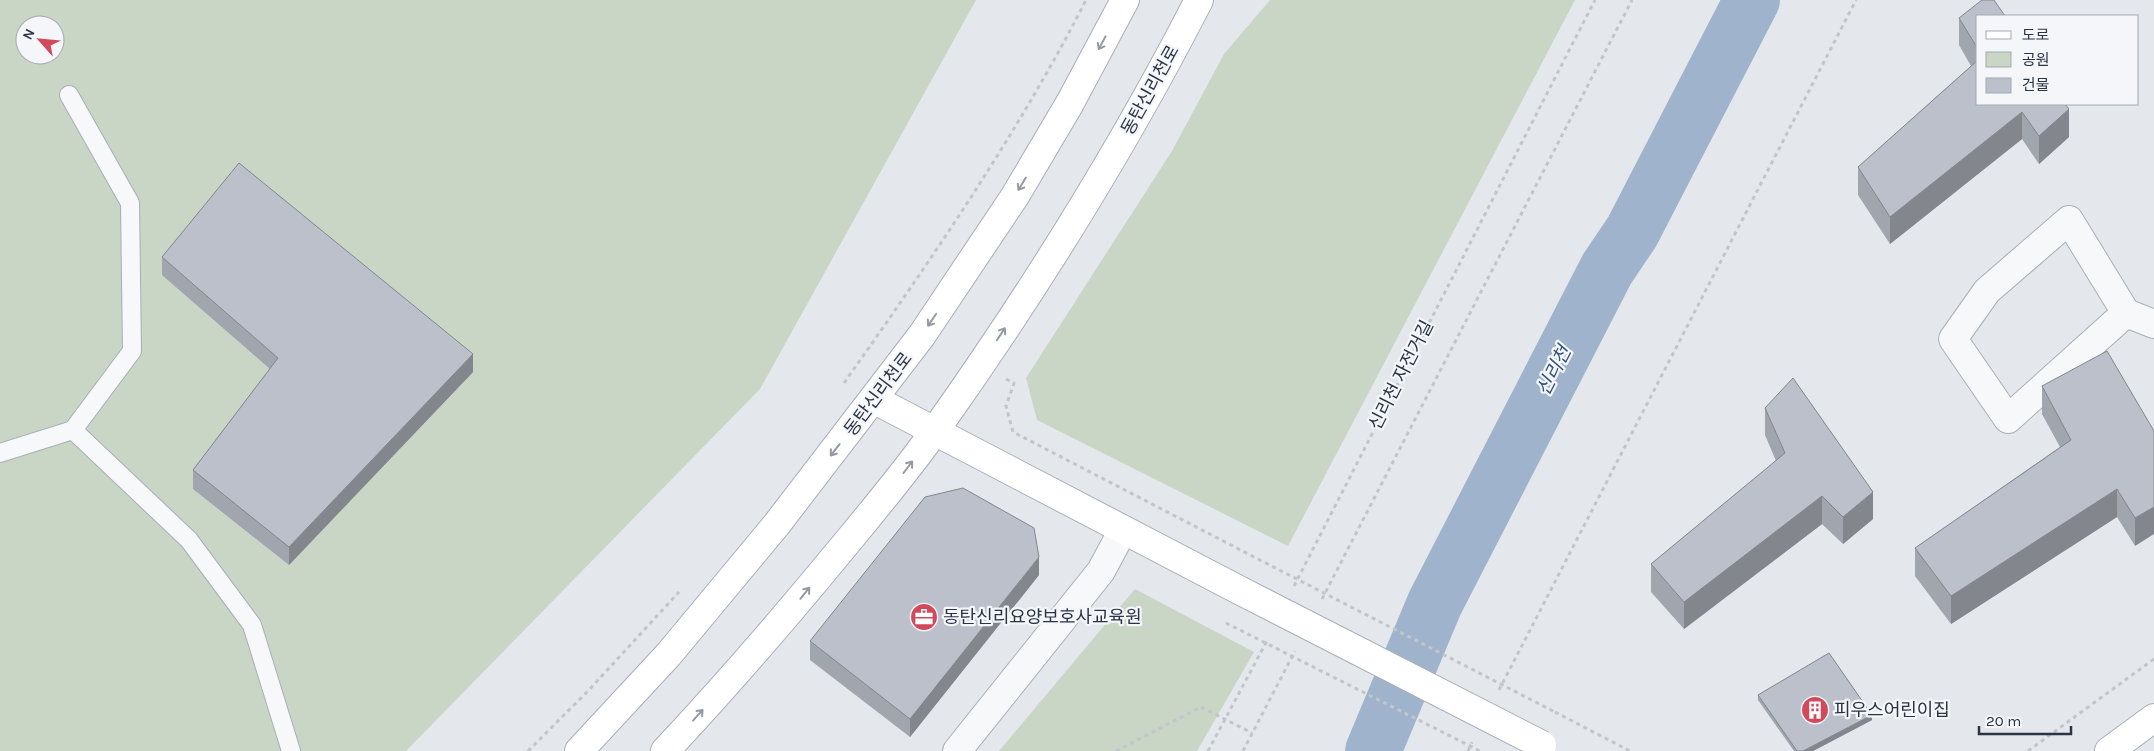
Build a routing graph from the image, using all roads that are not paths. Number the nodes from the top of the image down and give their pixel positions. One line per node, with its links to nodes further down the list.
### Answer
1 (1125, 0): 6 (main road, 동탄신리천로, one-way to 6)
2 (1199, 0): 8 (main road, 동탄신리천로, one-way to 2)
3 (69, 95): 7 (lane)
4 (2126, 313): 4 (street); 5 (street)
5 (2154, 324)
6 (874, 400): 8 (main road); 14 (main road, 동탄신리천로, one-way to 14)
7 (73, 430): 9 (lane); 13 (lane)
8 (934, 432): 10 (main road); 15 (main road, 동탄신리천로, one-way to 8)
9 (0, 453)
10 (1123, 530): 12 (main road, bridge); 16 (street)
11 (2154, 718): 17 (main road)
12 (1548, 748)
13 (290, 751)
14 (579, 751)
15 (665, 751)
16 (958, 751)
17 (2109, 751)

